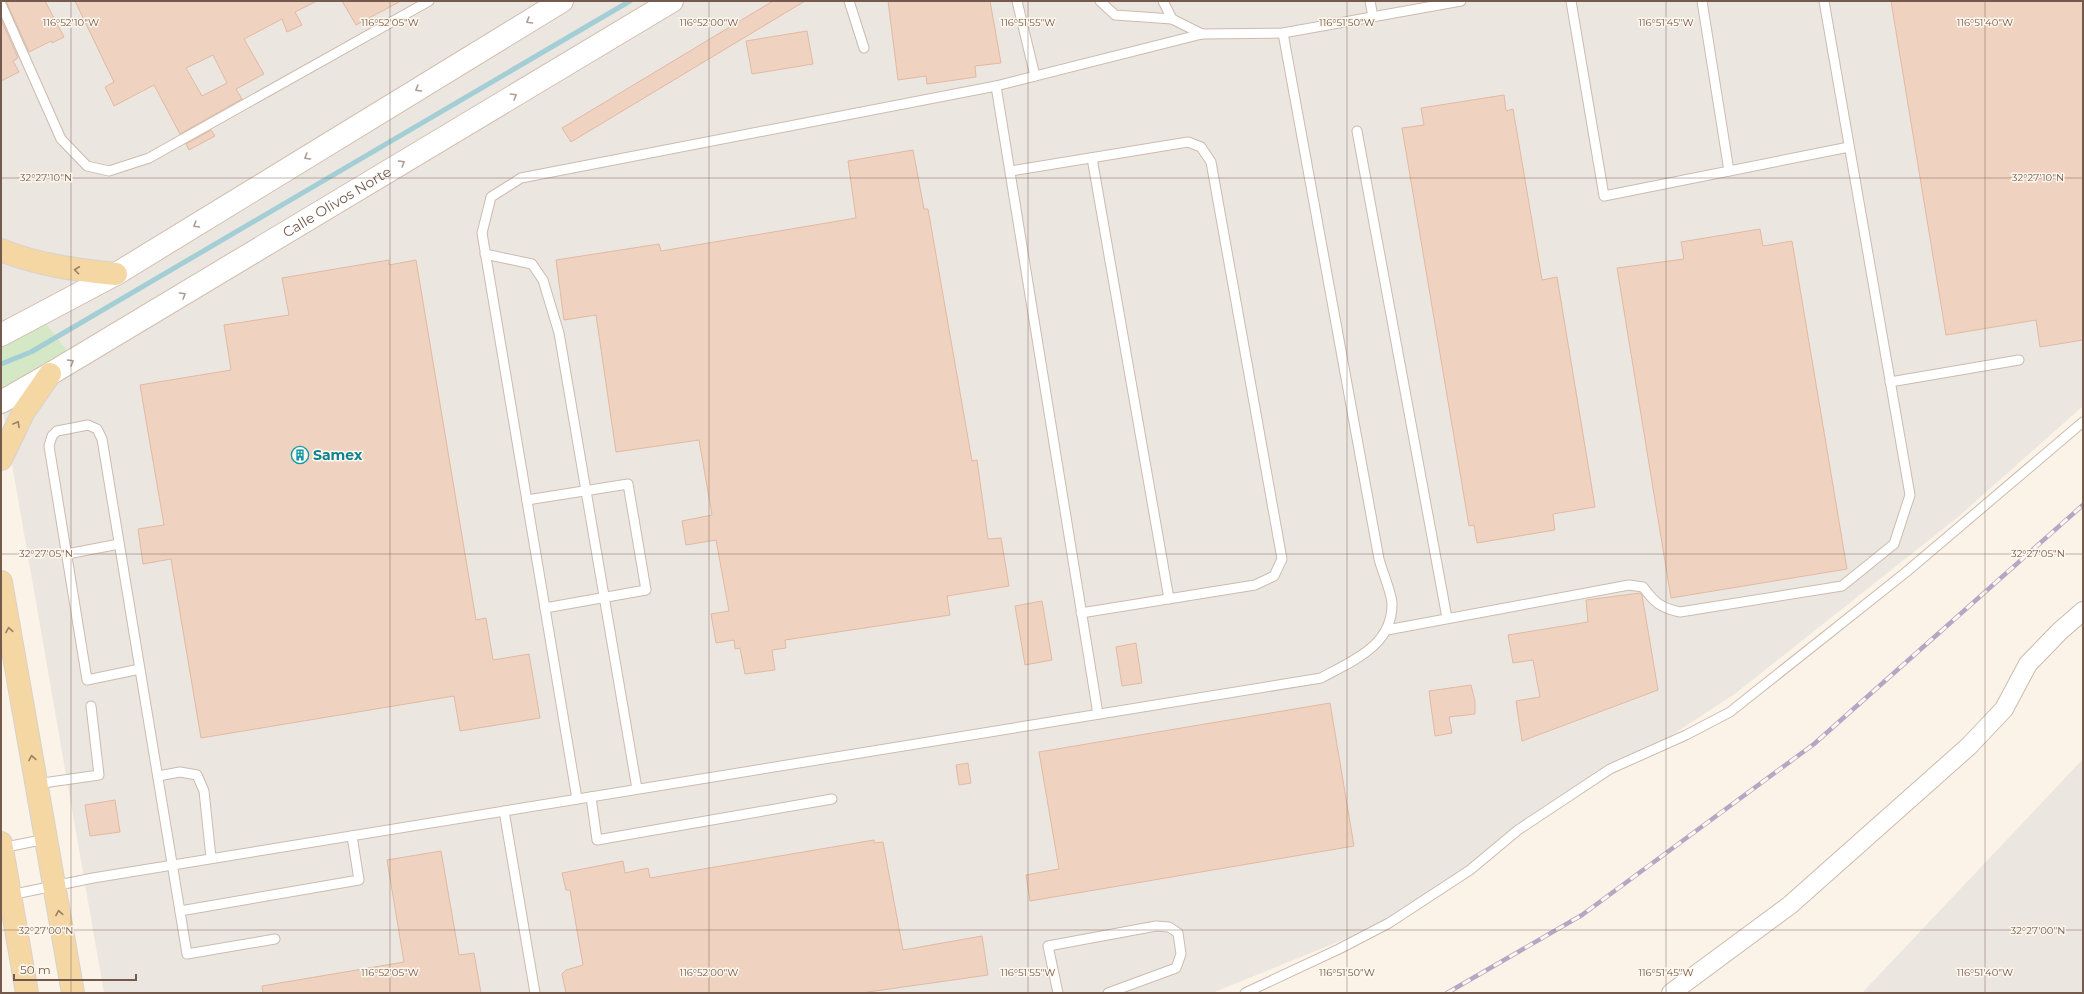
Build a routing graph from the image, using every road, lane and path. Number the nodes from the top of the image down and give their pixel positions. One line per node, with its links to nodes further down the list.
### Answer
1 (428, 1): 13 (lane)
2 (562, 1): 28 (main road, one-way to 28)
3 (672, 1): 31 (main road, Calle Olivos Norte, one-way to 3)
4 (849, 1): 18 (lane)
5 (1017, 1): 19 (lane)
6 (1100, 1): 15 (lane)
7 (1163, 1): 15 (lane)
8 (1370, 1): 14 (lane)
9 (1461, 1): 14 (lane)
10 (1571, 1): 24 (lane)
11 (1702, 1): 24 (lane)
12 (1824, 1): 22 (lane)
13 (1, 4)
14 (1373, 17): 16 (lane)
15 (1172, 19): 17 (lane)
16 (1283, 33): 17 (lane); 47 (lane)
17 (1202, 34): 19 (lane)
18 (864, 48)
19 (1035, 76): 20 (lane)
20 (996, 86): 25 (lane); 27 (lane)
21 (1357, 131): 46 (lane)
22 (1849, 147): 24 (lane); 32 (lane)
23 (1092, 158): 25 (lane); 42 (lane); 42 (lane)
24 (1729, 171)
25 (1011, 172): 45 (lane)
26 (1, 250): 28 (main road, one-way to 26)
27 (485, 254): 36 (lane); 37 (lane)
28 (116, 274): 29 (main road)
29 (1, 335)
30 (2019, 360): 32 (lane)
31 (50, 374): 33 (main road, Calle Olivos Norte); 35 (main road, one-way to 31)
32 (1890, 382): 46 (lane)
33 (1, 402)
34 (2083, 422): 72 (lane)
35 (1, 460)
36 (586, 490): 37 (lane); 41 (lane); 41 (lane)
37 (527, 500): 43 (lane)
38 (119, 544): 39 (lane); 39 (lane); 48 (lane)
39 (67, 554): 48 (lane)
40 (1, 582): 52 (main road, one-way to 40)
41 (604, 598): 43 (lane); 53 (lane)
42 (1168, 599): 45 (lane)
43 (545, 608): 55 (lane)
44 (2083, 611): 73 (street)
45 (1081, 613): 50 (lane)
46 (1447, 618): 47 (lane)
47 (1387, 630): 50 (lane)
48 (140, 668): 51 (lane)
49 (91, 706): 52 (lane)
50 (1098, 714): 53 (lane)
51 (158, 776): 61 (lane); 62 (lane)
52 (36, 784): 59 (main road)
53 (637, 789): 54 (lane)
54 (591, 797): 55 (lane); 56 (lane)
55 (577, 799): 57 (lane)
56 (832, 799)
57 (504, 811): 58 (lane); 69 (lane)
58 (352, 836): 61 (lane); 65 (lane)
59 (46, 839): 60 (lane); 63 (main road)
60 (1, 846): 64 (main road)
61 (212, 858): 62 (lane)
62 (172, 865): 63 (lane); 65 (lane)
63 (54, 886): 64 (lane); 68 (main road, one-way to 63)
64 (10, 895): 67 (main road)
65 (180, 911): 66 (lane)
66 (275, 939)
67 (27, 993)
68 (73, 993)
69 (534, 993)
70 (1058, 993): 71 (lane)
71 (1108, 993)
72 (1245, 993)
73 (1671, 993)

